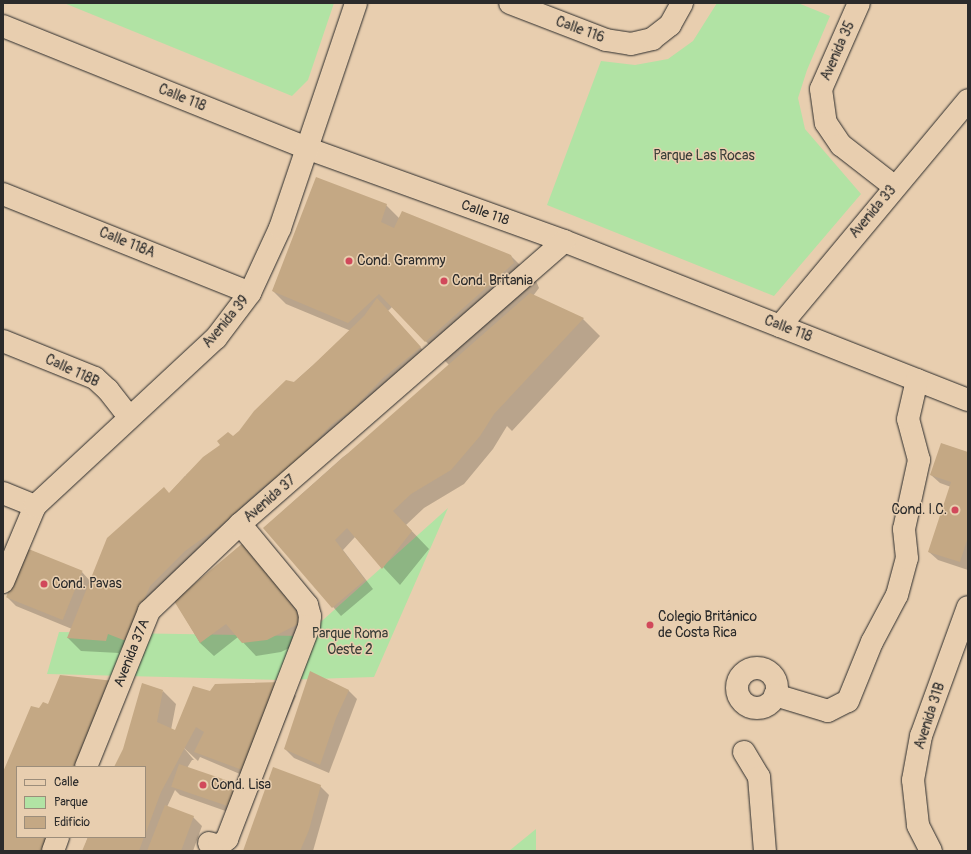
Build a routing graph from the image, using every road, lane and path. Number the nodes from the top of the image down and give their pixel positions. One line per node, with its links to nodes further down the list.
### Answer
1 (356, 3): 7 (street, Avenida 39)
2 (682, 3): 4 (street, Calle 116)
3 (859, 3): 8 (street, Avenida 35)
4 (514, 4)
5 (3, 26): 7 (street, Calle 118)
6 (968, 100): 8 (street, Avenida 33)
7 (306, 148): 10 (street, Calle 118); 11 (street, Avenida 39)
8 (895, 187): 12 (street, Avenida 33)
9 (3, 194): 11 (street, Calle 118A)
10 (564, 242): 12 (street, Calle 118); 19 (street, Avenida 37)
11 (250, 293): 16 (street, Avenida 39)
12 (780, 326): 14 (street, Calle 118)
13 (3, 341): 16 (street, Calle 118B)
14 (916, 380): 15 (street, Calle 118); 22 (street)
15 (965, 393)
16 (129, 417): 18 (street, Avenida 39)
17 (3, 493): 18 (street)
18 (35, 506): 20 (street, Avenida 39)
19 (240, 524): 24 (street, Avenida 37A); 26 (street, Avenida 37)
20 (3, 582)
21 (968, 607): 29 (street, Avenida 31B)
22 (776, 695)
23 (744, 752): 28 (street)
24 (86, 766)
25 (58, 838): 27 (street)
26 (209, 843)
27 (53, 851)
28 (765, 851)
29 (931, 851)

